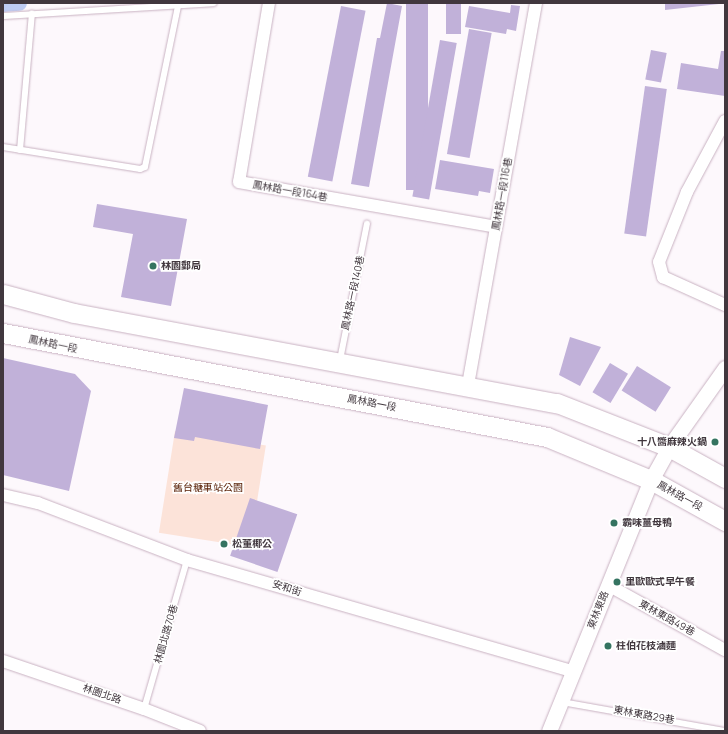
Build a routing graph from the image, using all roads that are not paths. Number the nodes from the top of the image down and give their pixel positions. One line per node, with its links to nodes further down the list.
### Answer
1 (214, 3): 4 (lane)
2 (269, 3): 11 (street, 鳳林路一段164巷)
3 (536, 3): 11 (street, 鳳林路一段116巷)
4 (178, 6): 5 (lane); 9 (lane)
5 (32, 14): 6 (lane); 9 (lane)
6 (3, 16)
7 (725, 121): 13 (street)
8 (3, 147): 9 (lane)
9 (20, 150)
10 (367, 224): 15 (lane, 鳳林路一段140巷)
11 (496, 227): 17 (street, 鳳林路一段116巷)
12 (3, 294): 15 (main road)
13 (725, 305)
14 (3, 334): 20 (main road, 鳳林路一段)
15 (339, 362): 17 (main road)
16 (725, 368): 18 (street, 東林東路)
17 (468, 385): 18 (main road)
18 (669, 447): 19 (main road); 20 (street, 東林東路)
19 (725, 478)
20 (651, 480): 22 (main road, 鳳林路一段); 24 (street, 東林東路)
21 (3, 495): 23 (street, 安和街)
22 (725, 520)
23 (187, 560): 27 (street, 安和街); 29 (lane, 林園北路70巷)
24 (608, 585): 25 (street, 東林東路49巷); 27 (street, 東林東路)
25 (725, 650)
26 (3, 661): 29 (street, 林園北路)
27 (574, 672): 28 (street, 東林東路)
28 (562, 702): 31 (street, 東林東路); 32 (lane, 東林東路29巷)
29 (144, 709): 30 (street, 林園北路)
30 (200, 731)
31 (549, 731)
32 (725, 731)

